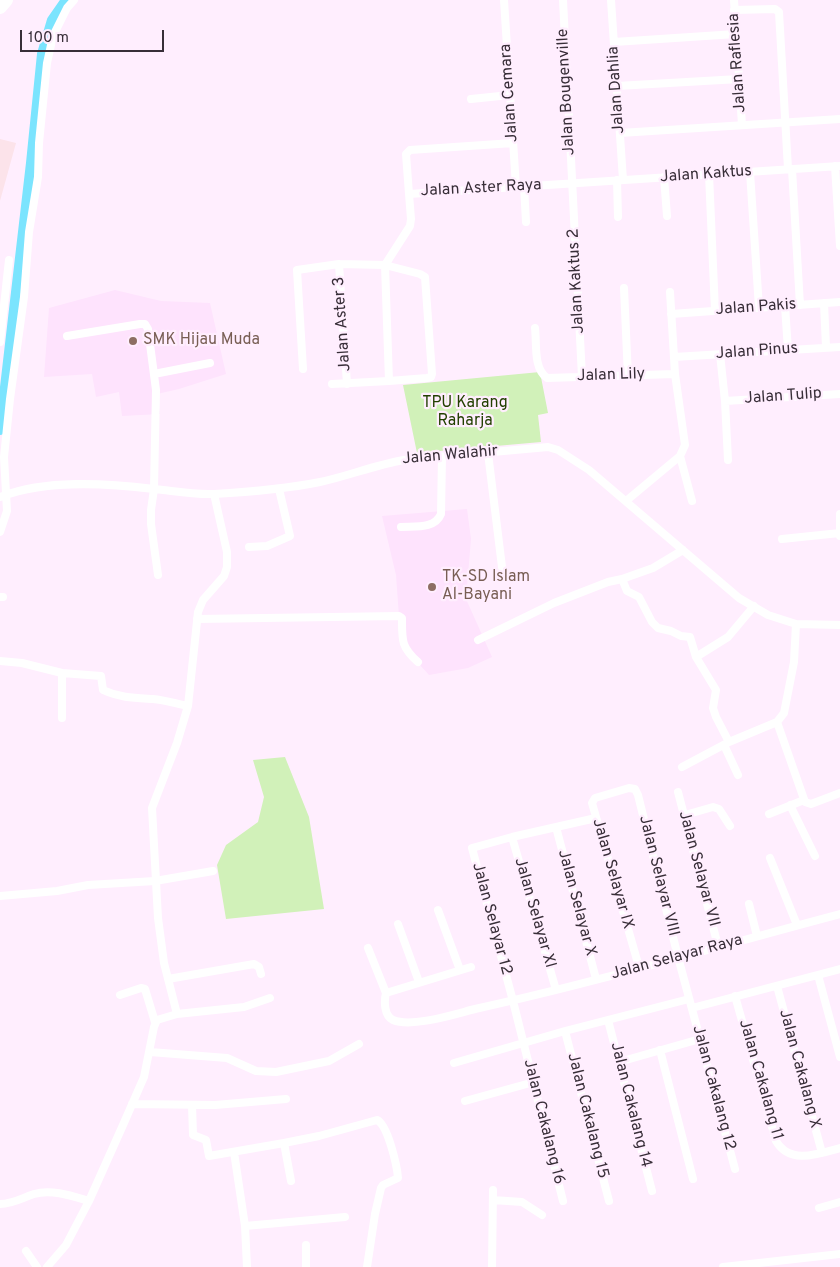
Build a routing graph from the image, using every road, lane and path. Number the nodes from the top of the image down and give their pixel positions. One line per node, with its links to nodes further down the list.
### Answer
1 (6, 0): 7 (highway)
2 (74, 0): 64 (street)
3 (504, 0): 13 (street, Jalan Cemara)
4 (563, 0): 26 (street, Jalan Bougenville)
5 (612, 0): 10 (street, Jalan Dahlia)
6 (734, 0): 8 (street, Jalan Raflesia)
7 (0, 7)
8 (734, 10): 9 (street, Jalan Raflesia); 16 (street)
9 (736, 34): 10 (street); 11 (street, Jalan Raflesia)
10 (614, 42): 12 (street, Jalan Dahlia)
11 (739, 79): 12 (street); 17 (street, Jalan Raflesia)
12 (617, 86): 18 (street, Jalan Dahlia)
13 (510, 95): 14 (street); 19 (street, Jalan Cemara)
14 (471, 99)
15 (840, 119): 16 (street)
16 (786, 122): 17 (street); 21 (street)
17 (742, 125): 18 (street)
18 (620, 133): 25 (street, Jalan Dahlia)
19 (513, 143): 27 (street, Jalan Cemara); 28 (street)
20 (837, 166): 21 (street, Jalan Kaktus); 32 (street)
21 (790, 169): 22 (street, Jalan Kaktus); 40 (street)
22 (750, 172): 23 (street, Jalan Kaktus); 42 (street)
23 (709, 174): 24 (street, Jalan Kaktus); 43 (street)
24 (664, 177): 25 (street, Jalan Kaktus); 29 (street)
25 (620, 180): 26 (street, Jalan Kaktus); 30 (street, Jalan Dahlia)
26 (572, 184): 27 (street, Jalan Aster Raya); 58 (street, Jalan Kaktus 2)
27 (520, 187): 28 (street, Jalan Aster Raya); 31 (street, Jalan Cemara)
28 (409, 194): 35 (street, Jalan Aster Raya)
29 (667, 216)
30 (618, 217)
31 (526, 222)
32 (840, 246)
33 (9, 260): 47 (street)
34 (339, 264): 35 (street); 54 (street); 61 (street, Jalan Aster 3)
35 (385, 265): 59 (street); 59 (street)
36 (624, 288): 57 (street)
37 (670, 292): 44 (street)
38 (840, 302): 39 (street, Jalan Pakis)
39 (824, 303): 40 (street, Jalan Pakis); 49 (street)
40 (800, 305): 41 (street, Jalan Pakis)
41 (785, 306): 42 (street, Jalan Pakis); 50 (street)
42 (759, 308): 43 (street, Jalan Pakis)
43 (715, 311): 44 (street, Jalan Pakis)
44 (671, 314): 52 (street)
45 (535, 328): 58 (street, Jalan Lily)
46 (67, 336): 55 (street)
47 (0, 342)
48 (840, 346): 49 (street, Jalan Pinus)
49 (826, 347): 50 (street, Jalan Pinus)
50 (788, 350): 51 (street, Jalan Pinus)
51 (720, 354): 52 (street, Jalan Pinus); 63 (street)
52 (674, 357): 56 (street)
53 (210, 363): 55 (street)
54 (303, 370)
55 (154, 374): 71 (street)
56 (675, 374): 57 (street, Jalan Lily); 66 (street)
57 (628, 376): 58 (street, Jalan Lily)
58 (582, 377)
59 (389, 381): 61 (street)
60 (332, 384): 61 (street)
61 (347, 384)
62 (840, 394): 63 (street, Jalan Tulip)
63 (725, 401): 69 (street)
64 (5, 409): 68 (street)
65 (488, 453): 67 (street, Jalan Walahir); 74 (street, Jalan Walahir); 83 (street)
66 (680, 456): 74 (street); 75 (street)
67 (442, 457): 70 (street, Jalan Walahir); 77 (street)
68 (2, 458): 73 (street)
69 (728, 460)
70 (279, 488): 72 (street, Jalan Walahir); 81 (street)
71 (154, 489): 72 (street, Jalan Walahir); 73 (street, Jalan Walahir); 84 (street)
72 (214, 494): 87 (street)
73 (3, 496): 78 (street)
74 (626, 501): 82 (street, Jalan Walahir)
75 (692, 501)
76 (840, 514): 79 (street)
77 (401, 528)
78 (0, 532)
79 (840, 534): 80 (street)
80 (782, 539)
81 (248, 547)
82 (683, 550): 85 (street); 86 (street, Jalan Walahir)
83 (502, 567)
84 (158, 575)
85 (622, 580): 90 (street); 91 (street)
86 (754, 606): 88 (street, Jalan Walahir); 91 (street)
87 (197, 618): 93 (street); 95 (street)
88 (796, 624): 89 (street, Jalan Walahir); 97 (street)
89 (840, 625)
90 (478, 640)
91 (696, 657): 98 (street)
92 (0, 661): 94 (street)
93 (418, 662)
94 (62, 673): 95 (street); 96 (street)
95 (188, 706): 115 (street)
96 (62, 718)
97 (776, 722): 98 (street); 104 (street)
98 (727, 744): 99 (street); 100 (street)
99 (682, 767)
100 (738, 776)
101 (678, 792): 107 (street, Jalan Selayar VII)
102 (840, 793): 104 (street)
103 (638, 795): 108 (street, Jalan Selayar IX); 125 (street, Jalan Selayar VIII)
104 (804, 800): 105 (street)
105 (790, 805): 106 (street); 112 (street)
106 (769, 814)
107 (685, 815): 109 (street); 123 (street, Jalan Selayar VII)
108 (596, 818): 110 (street); 127 (street, Jalan Selayar IX)
109 (730, 826)
110 (556, 828): 111 (street); 133 (street, Jalan Selayar X)
111 (512, 837): 136 (street, Jalan Selayar XI); 142 (street, Jalan Selayar 12)
112 (816, 856)
113 (770, 858): 121 (street)
114 (213, 871): 115 (street)
115 (155, 880): 116 (street); 132 (street)
116 (0, 896)
117 (749, 904): 122 (street)
118 (438, 910): 129 (street)
119 (840, 914): 121 (street, Jalan Selayar Raya)
120 (398, 924): 134 (street)
121 (797, 926): 122 (street, Jalan Selayar Raya)
122 (757, 936): 123 (street, Jalan Selayar Raya)
123 (718, 946): 125 (street, Jalan Selayar Raya)
124 (368, 948): 137 (street)
125 (678, 957): 127 (street, Jalan Selayar Raya); 141 (street, Jalan Selayar VIII)
126 (471, 967): 129 (street)
127 (639, 967): 133 (street, Jalan Selayar Raya)
128 (840, 969): 131 (street)
129 (460, 970): 134 (street)
130 (261, 974): 132 (street)
131 (818, 975): 135 (street); 153 (street)
132 (168, 979): 144 (street)
133 (596, 979): 136 (street, Jalan Selayar Raya)
134 (419, 982): 137 (street)
135 (777, 986): 139 (street); 164 (street, Jalan Cakalang X)
136 (556, 990): 142 (street, Jalan Selayar Raya)
137 (386, 993): 142 (street, Jalan Selayar Raya)
138 (120, 995): 146 (street)
139 (736, 996): 143 (street); 164 (street, Jalan Cakalang 11)
140 (270, 998): 144 (street)
141 (689, 999): 143 (street, Jalan Cakalang 12); 145 (street)
142 (513, 1001): 150 (street, Jalan Cakalang 16)
143 (692, 1008): 148 (street, Jalan Cakalang 12)
144 (177, 1014): 146 (street)
145 (608, 1020): 147 (street); 154 (street, Jalan Cakalang 14)
146 (155, 1022): 152 (street)
147 (565, 1031): 150 (street); 173 (street, Jalan Cakalang 15)
148 (700, 1039): 151 (street); 165 (street, Jalan Cakalang 12)
149 (359, 1044): 152 (street)
150 (524, 1044): 155 (street); 156 (street, Jalan Cakalang 16)
151 (660, 1050): 154 (street); 166 (street)
152 (150, 1052): 159 (street)
153 (840, 1057)
154 (619, 1062): 169 (street, Jalan Cakalang 14)
155 (454, 1063)
156 (534, 1082): 158 (street); 171 (street, Jalan Cakalang 16)
157 (286, 1099): 160 (street)
158 (465, 1101)
159 (132, 1104): 160 (street); 172 (street)
160 (192, 1105): 163 (street)
161 (284, 1142): 163 (street); 167 (street); 187 (street)
162 (840, 1148): 164 (street, Jalan Cakalang 11)
163 (234, 1152): 179 (street)
164 (822, 1153)
165 (735, 1169)
166 (692, 1179)
167 (291, 1181)
168 (493, 1190): 170 (street)
169 (652, 1191)
170 (493, 1200): 177 (street); 188 (street)
171 (563, 1200)
172 (89, 1201): 175 (street); 184 (street)
173 (609, 1201)
174 (840, 1202): 176 (street)
175 (0, 1204)
176 (819, 1208)
177 (542, 1214)
178 (345, 1217): 179 (street)
179 (245, 1226): 185 (street)
180 (306, 1245): 186 (street)
181 (26, 1251): 183 (street)
182 (840, 1254): 189 (street)
183 (37, 1267)
184 (47, 1267)
185 (247, 1267)
186 (306, 1267)
187 (367, 1267)
188 (492, 1267)
189 (723, 1267)

